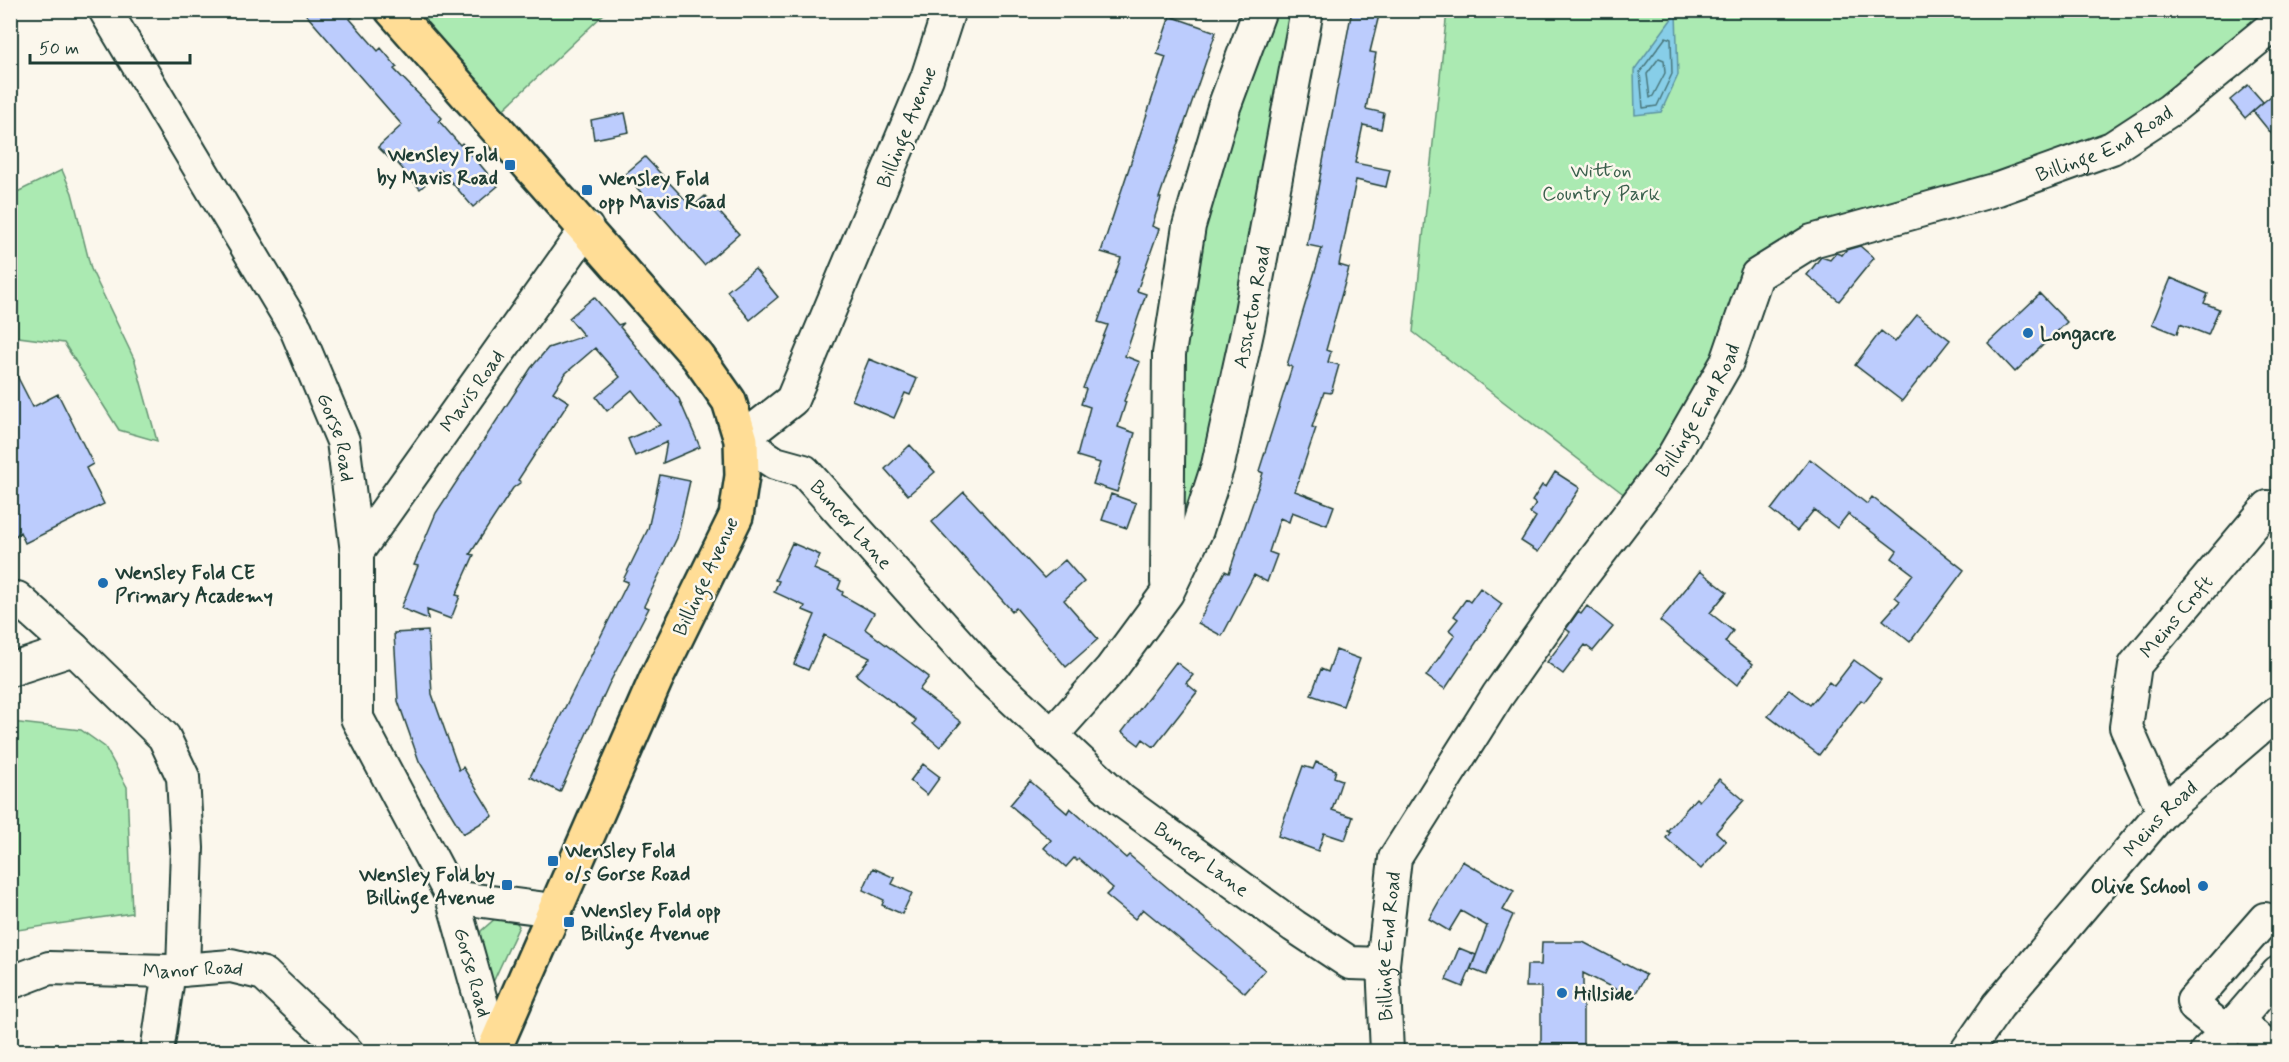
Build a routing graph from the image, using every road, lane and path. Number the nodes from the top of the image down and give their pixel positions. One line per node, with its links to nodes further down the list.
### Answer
1 (105, 10): 10 (street, Gorse Road)
2 (392, 10): 7 (main road)
3 (949, 10): 8 (street, Billinge Avenue)
4 (1260, 10): 11 (street)
5 (1307, 10): 11 (street, Assheton Road)
6 (2278, 22): 21 (street, Billinge End Road)
7 (587, 228): 8 (main road); 10 (street, Mavis Road)
8 (741, 440): 16 (street, Buncer Lane); 19 (main road, Billinge Avenue)
9 (2268, 507): 17 (street, Meins Croft)
10 (357, 552): 18 (street, Gorse Road)
11 (1167, 593): 16 (street, Assheton Road)
12 (17, 598): 13 (street)
13 (74, 649): 14 (street); 22 (street)
14 (10, 670)
15 (2278, 712): 17 (street, Meins Road)
16 (1051, 736): 21 (street, Buncer Lane)
17 (2163, 811): 31 (street, Meins Road)
18 (452, 897): 19 (street, Gorse Road); 27 (street, Gorse Road)
19 (554, 910): 27 (main road, Billinge Avenue)
20 (2265, 920): 25 (street)
21 (1383, 964): 30 (street, Billinge End Road)
22 (176, 970): 24 (street, Manor Road); 28 (street); 29 (street, Manor Road)
23 (2278, 973): 25 (street)
24 (10, 983)
25 (2223, 1035): 26 (street)
26 (2271, 1040)
27 (493, 1049)
28 (157, 1052)
29 (347, 1052)
30 (1387, 1052)
31 (1966, 1052)

